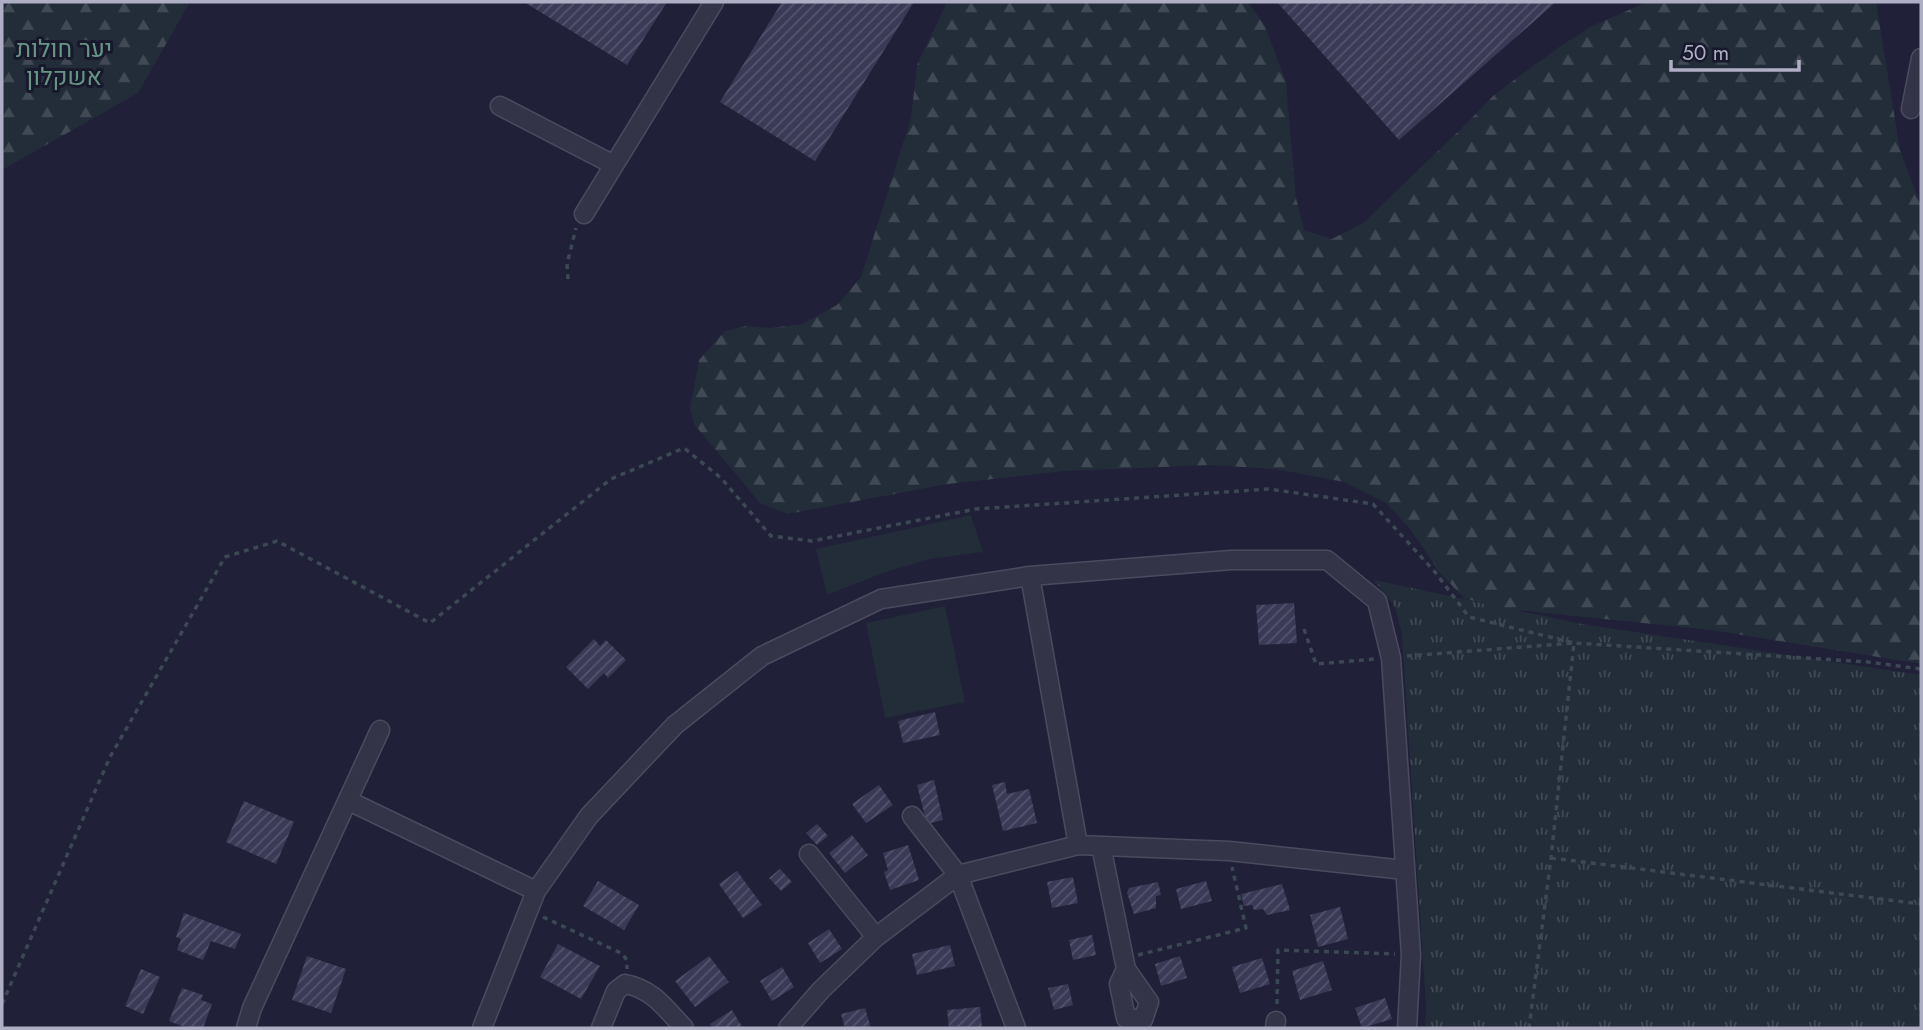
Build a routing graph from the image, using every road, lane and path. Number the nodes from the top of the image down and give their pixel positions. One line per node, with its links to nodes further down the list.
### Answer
1 (714, 2): 5 (street)
2 (1921, 58): 4 (street)
3 (500, 106): 5 (street)
4 (1911, 109)
5 (614, 165): 6 (street)
6 (584, 214): 7 (path)
7 (568, 279)
8 (1030, 576): 11 (street); 16 (street); 23 (street)
9 (1304, 629): 11 (path)
10 (1574, 643): 11 (path); 12 (path); 20 (path); 30 (path)
11 (1391, 658): 21 (street)
12 (1921, 669)
13 (380, 730): 14 (street)
14 (349, 801): 23 (street); 32 (street)
15 (912, 816): 22 (street)
16 (1078, 845): 17 (street); 22 (street)
17 (1101, 846): 18 (street); 28 (street)
18 (1229, 851): 21 (street); 28 (path)
19 (809, 854): 26 (street)
20 (1551, 858): 24 (path); 39 (path)
21 (1405, 870): 27 (street)
22 (958, 875): 26 (street); 37 (street)
23 (536, 891): 25 (street)
24 (1921, 904)
25 (528, 911): 29 (path); 33 (street)
26 (876, 937): 36 (street)
27 (1411, 955): 31 (path); 38 (street)
28 (1125, 964)
29 (625, 984): 34 (street); 35 (street)
30 (2, 1004)
31 (1276, 1025)
32 (246, 1028)
33 (482, 1028)
34 (601, 1028)
35 (684, 1028)
36 (788, 1028)
37 (1016, 1028)
38 (1408, 1028)
39 (1529, 1028)

